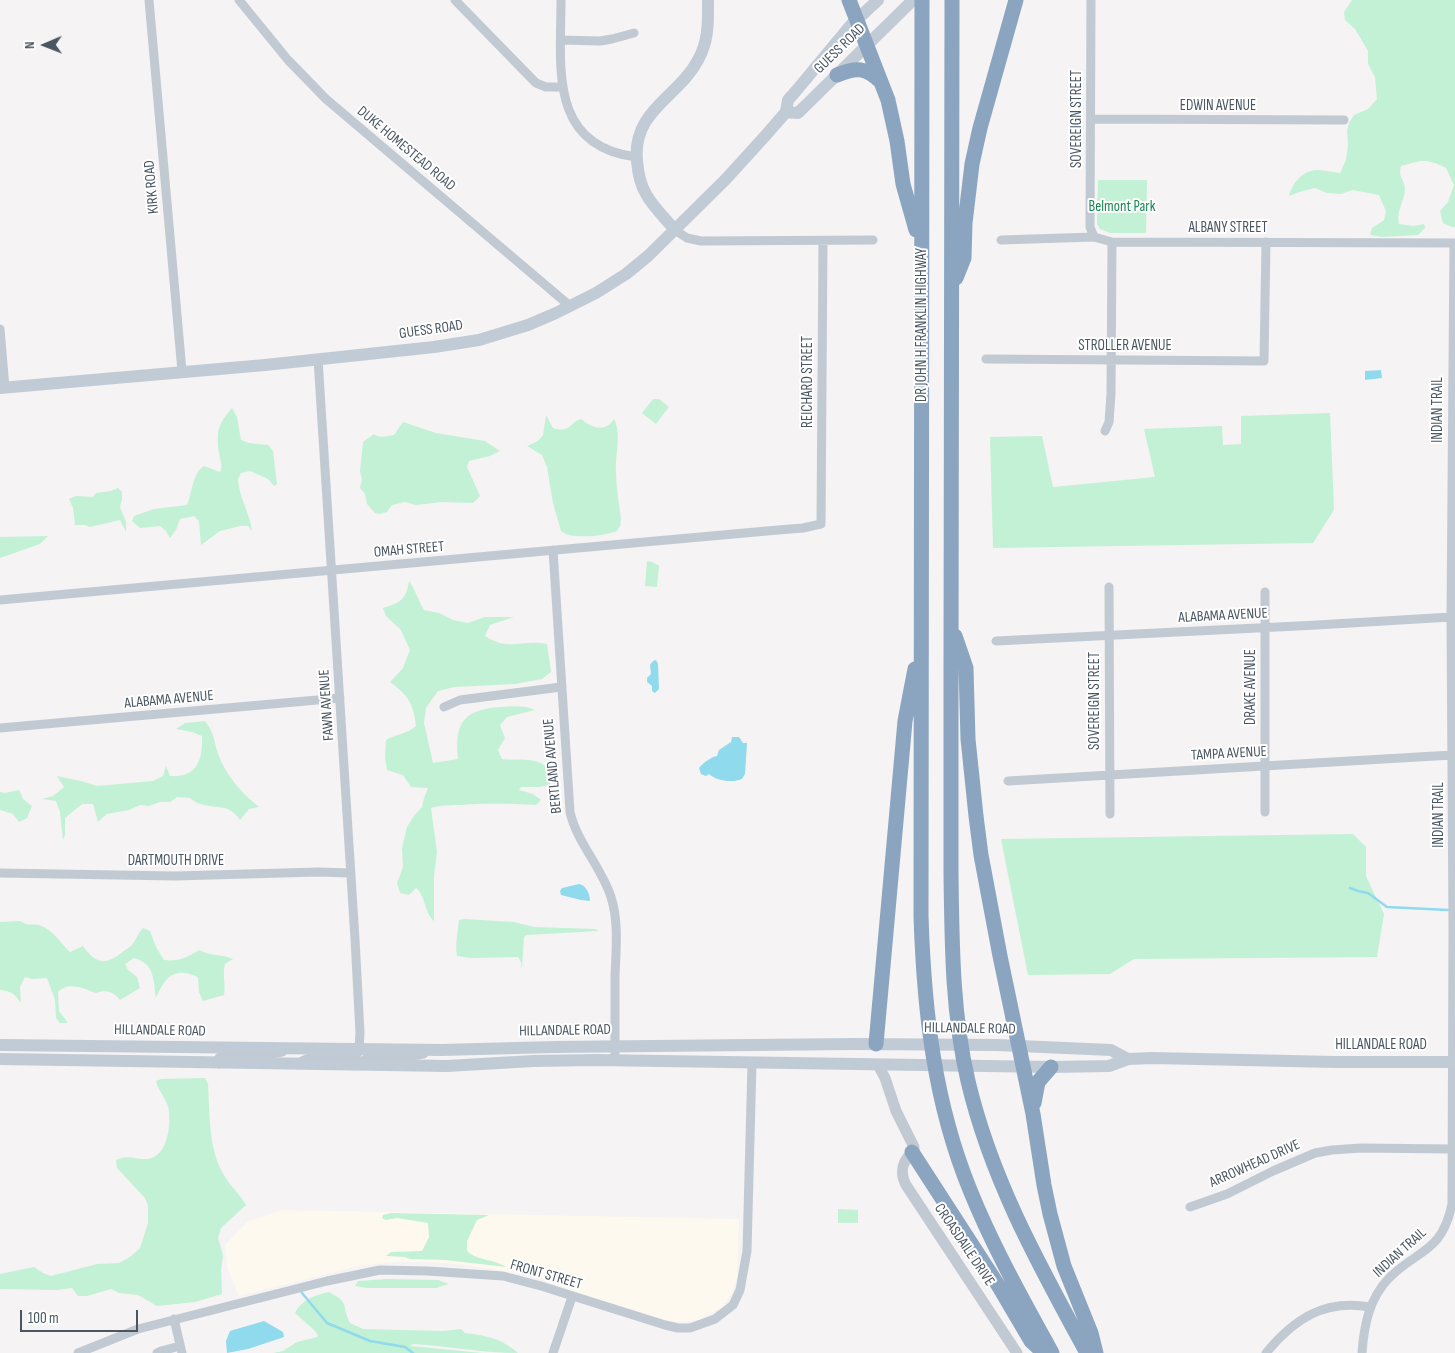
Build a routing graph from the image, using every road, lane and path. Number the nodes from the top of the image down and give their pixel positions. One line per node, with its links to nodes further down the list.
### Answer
1 (149, 0): 39 (street, KIRK ROAD)
2 (239, 0): 34 (street, DUKE HOMESTEAD ROAD)
3 (454, 0): 19 (street)
4 (561, 0): 15 (street)
5 (708, 0): 23 (main road)
6 (849, 0): 13 (highway)
7 (878, 0): 13 (main road, GUESS ROAD)
8 (913, 0): 16 (main road, GUESS ROAD)
9 (922, 0): 32 (highway, DR JOHN H FRANKLIN HIGHWAY)
10 (952, 0): 33 (highway)
11 (1016, 0): 33 (highway)
12 (1091, 0): 21 (street, SOVEREIGN STREET)
13 (857, 20): 16 (highway); 20 (main road, GUESS ROAD)
14 (634, 33): 15 (street)
15 (561, 40): 19 (street)
16 (868, 45): 17 (main road, GUESS ROAD); 18 (highway)
17 (837, 75): 18 (highway); 20 (main road, GUESS ROAD)
18 (881, 82): 32 (highway)
19 (562, 87): 23 (street)
20 (786, 112): 24 (main road, GUESS ROAD)
21 (1091, 118): 22 (street, EDWIN AVENUE); 25 (street, SOVEREIGN STREET)
22 (1344, 120)
23 (636, 157): 24 (main road)
24 (675, 230): 28 (street); 34 (main road, GUESS ROAD)
25 (1094, 237): 27 (street, ALBANY STREET); 29 (street, ALBANY STREET)
26 (873, 240): 28 (street)
27 (1001, 240)
28 (823, 241): 42 (street, REICHARD STREET)
29 (1112, 242): 30 (street, ALBANY STREET); 38 (street)
30 (1266, 242): 31 (street, ALBANY STREET); 38 (street, STROLLER AVENUE)
31 (1455, 243): 48 (street, INDIAN TRAIL)
32 (922, 258): 50 (highway, DR JOHN H FRANKLIN HIGHWAY)
33 (952, 286): 49 (highway)
34 (570, 306): 36 (main road, GUESS ROAD)
35 (0, 330): 40 (street)
36 (318, 359): 39 (main road, GUESS ROAD); 44 (street, FAWN AVENUE)
37 (986, 359): 38 (street, STROLLER AVENUE)
38 (1111, 360): 41 (street)
39 (182, 371): 40 (main road, GUESS ROAD)
40 (2, 388)
41 (1105, 431)
42 (821, 524): 43 (street, OMAH STREET)
43 (553, 550): 44 (street, OMAH STREET); 54 (street, BERTLAND AVENUE)
44 (332, 571): 47 (street, OMAH STREET); 55 (street, FAWN AVENUE)
45 (1109, 587): 52 (street, SOVEREIGN STREET)
46 (1265, 592): 51 (street, DRAKE AVENUE)
47 (0, 600)
48 (1451, 616): 51 (street, ALABAMA AVENUE); 58 (street, INDIAN TRAIL)
49 (952, 625): 69 (highway); 98 (highway)
50 (921, 626): 67 (highway); 97 (highway)
51 (1266, 628): 52 (street, ALABAMA AVENUE); 59 (street, DRAKE AVENUE)
52 (1109, 636): 53 (street, ALABAMA AVENUE); 60 (street, SOVEREIGN STREET)
53 (996, 641)
54 (561, 686): 56 (street); 68 (street, BERTLAND AVENUE)
55 (340, 698): 57 (street, ALABAMA AVENUE); 65 (street, FAWN AVENUE)
56 (444, 707)
57 (0, 728)
58 (1452, 755): 59 (street, TAMPA AVENUE); 76 (street, INDIAN TRAIL)
59 (1265, 766): 60 (street, TAMPA AVENUE); 62 (street, DRAKE AVENUE)
60 (1109, 775): 61 (street, TAMPA AVENUE); 63 (street, SOVEREIGN STREET)
61 (1008, 781)
62 (1266, 812)
63 (1110, 814)
64 (0, 873): 65 (street, DARTMOUTH DRIVE)
65 (351, 873): 71 (street, FAWN AVENUE)
66 (0, 1044): 70 (main road, HILLANDALE ROAD)
67 (876, 1044): 68 (main road, HILLANDALE ROAD); 69 (main road, HILLANDALE ROAD); 81 (street)
68 (615, 1046): 72 (main road, HILLANDALE ROAD); 75 (street, BERTLAND AVENUE)
69 (1020, 1046): 74 (main road, HILLANDALE ROAD); 82 (highway)
70 (296, 1048): 71 (main road, HILLANDALE ROAD); 77 (street)
71 (359, 1048): 72 (main road, HILLANDALE ROAD); 79 (street)
72 (442, 1050): 80 (street)
73 (0, 1059): 77 (main road, HILLANDALE ROAD)
74 (1128, 1059): 76 (main road, HILLANDALE ROAD); 83 (main road, HILLANDALE ROAD)
75 (615, 1060): 78 (main road, HILLANDALE ROAD); 80 (main road, HILLANDALE ROAD)
76 (1454, 1062): 85 (street, INDIAN TRAIL)
77 (219, 1063): 79 (main road, HILLANDALE ROAD)
78 (752, 1063): 81 (main road, HILLANDALE ROAD); 88 (street, FRONT STREET)
79 (299, 1064): 80 (main road, HILLANDALE ROAD)
80 (360, 1064)
81 (878, 1065): 82 (main road, HILLANDALE ROAD); 86 (street)
82 (1023, 1067): 83 (main road, HILLANDALE ROAD); 84 (highway)
83 (1051, 1067): 84 (highway)
84 (1033, 1114): 99 (highway)
85 (1452, 1149): 87 (street, ARROWHEAD DRIVE); 89 (street, INDIAN TRAIL)
86 (912, 1152): 95 (street, CROASDAILE DRIVE); 96 (highway)
87 (1190, 1206)
88 (572, 1297): 90 (street, FRONT STREET); 94 (street)
89 (1370, 1307): 100 (street); 101 (street, INDIAN TRAIL)
90 (174, 1319): 91 (street); 92 (street, FRONT STREET)
91 (181, 1349): 93 (street)
92 (78, 1353)
93 (157, 1353)
94 (553, 1353)
95 (1017, 1353)
96 (1044, 1353)
97 (1052, 1353)
98 (1087, 1353)
99 (1096, 1353)
100 (1266, 1353)
101 (1362, 1353)

